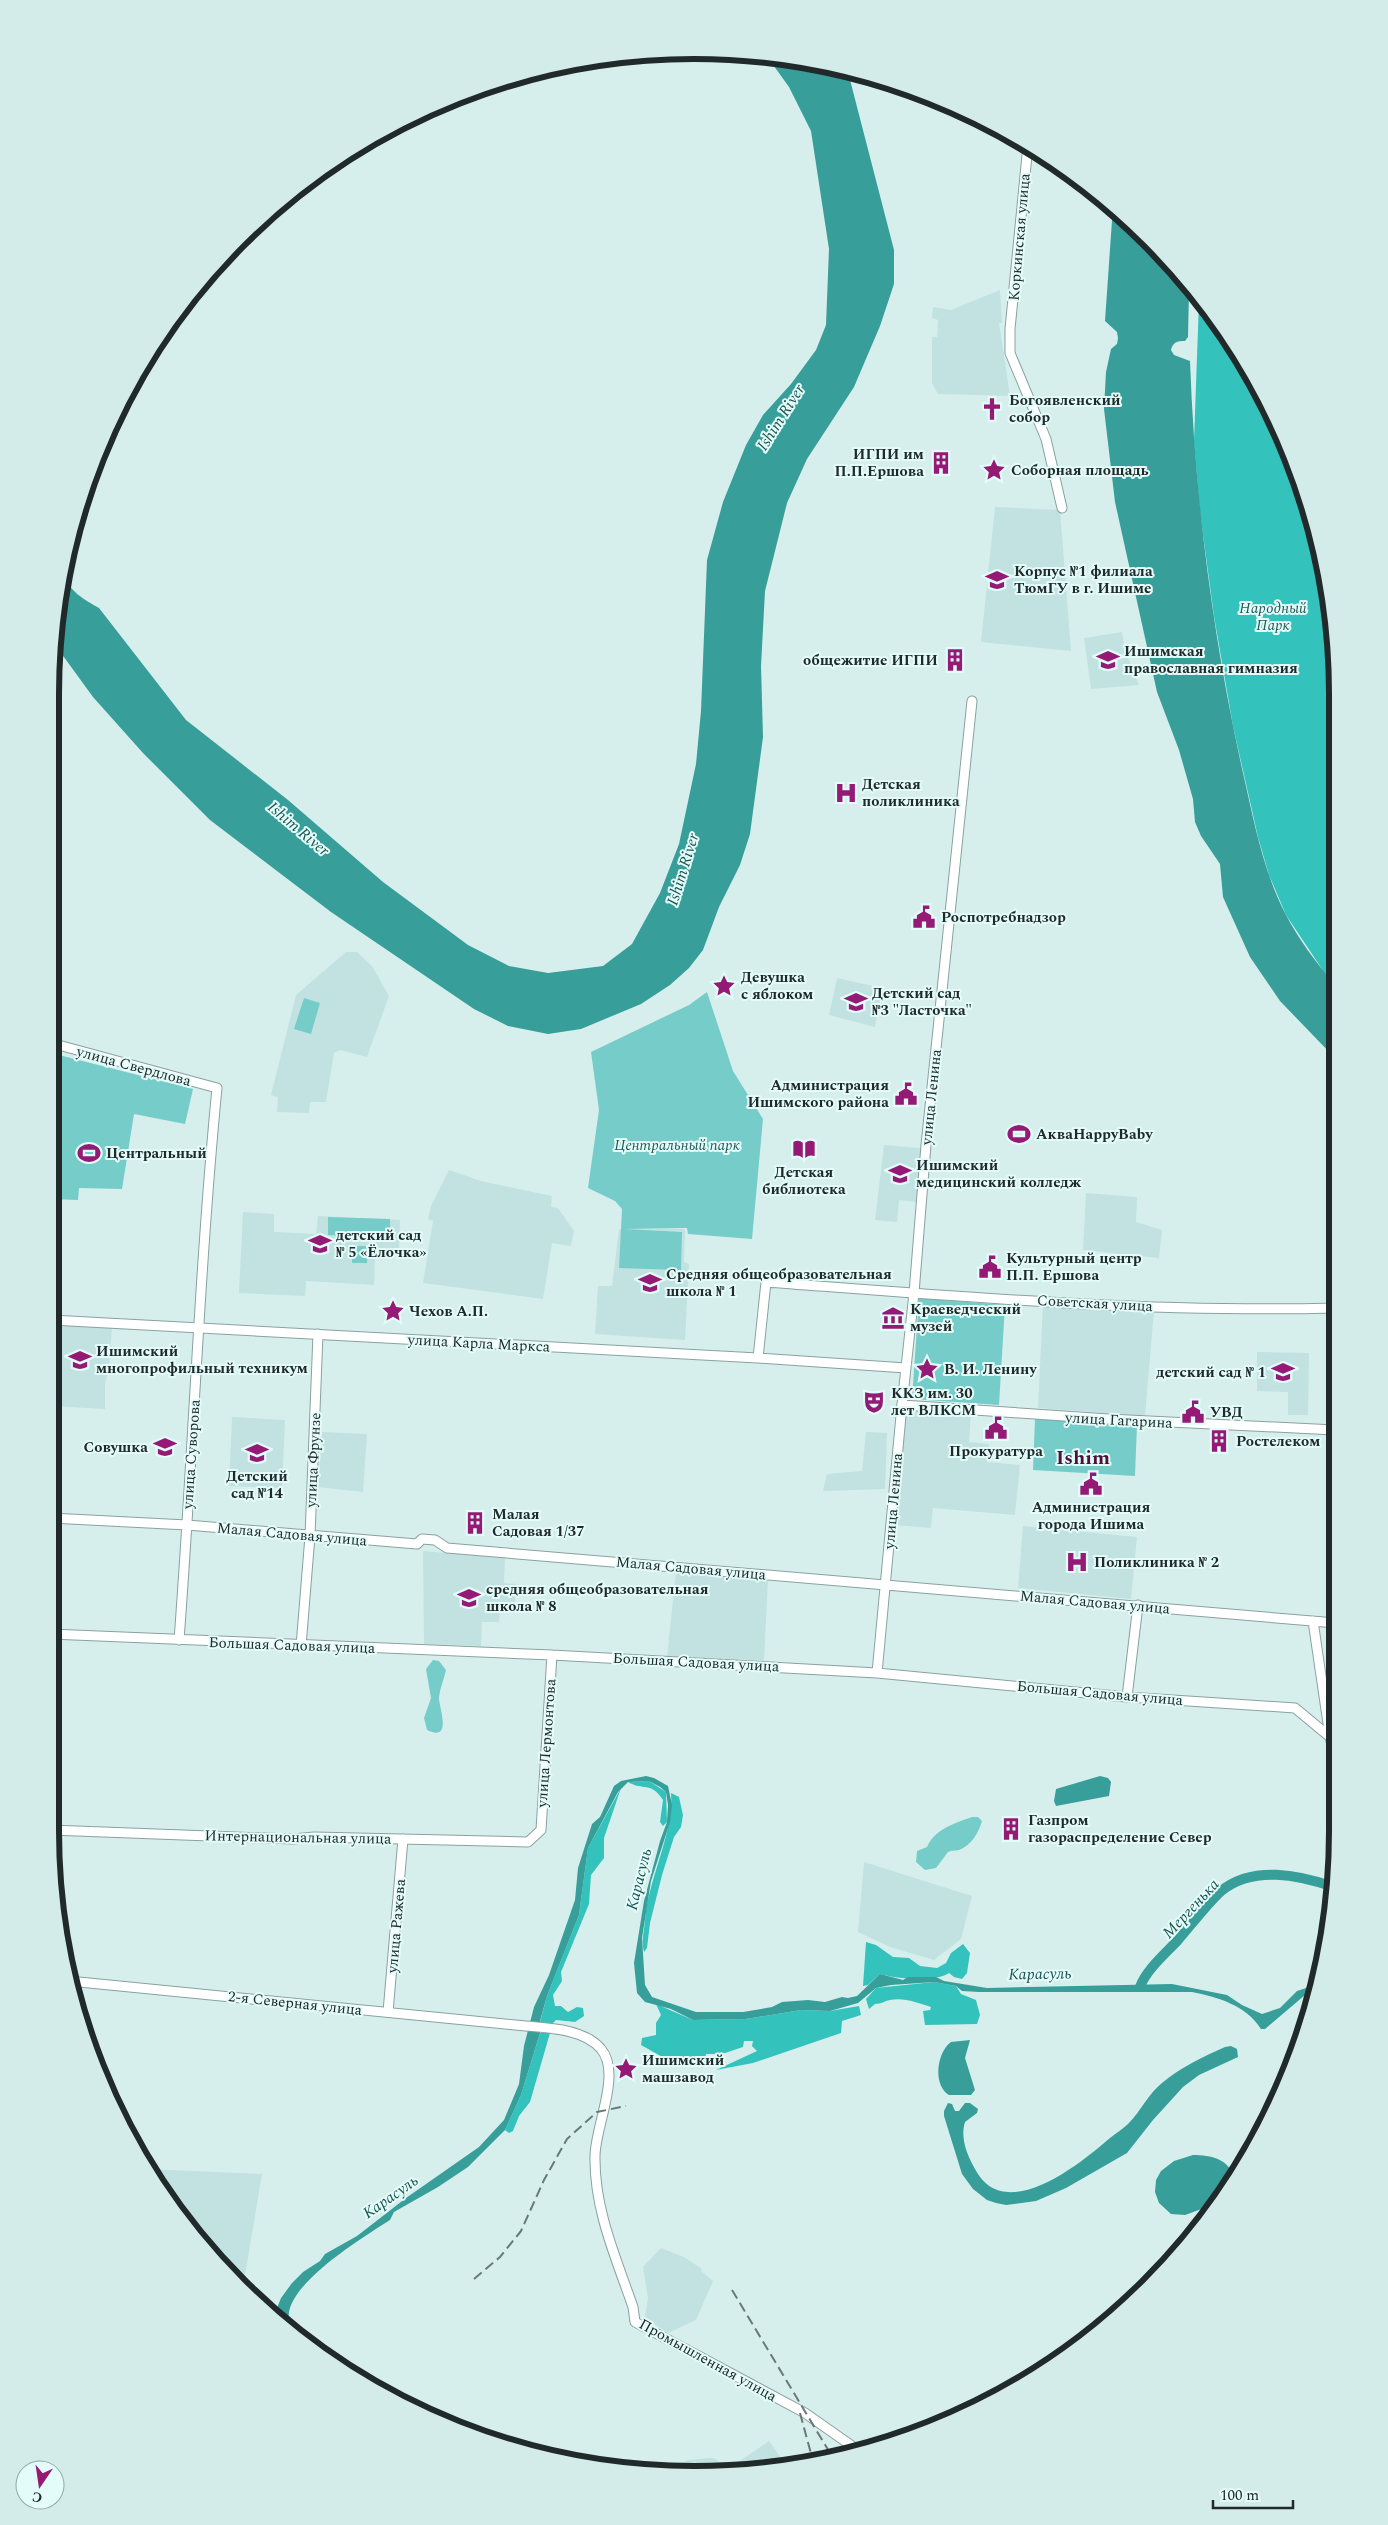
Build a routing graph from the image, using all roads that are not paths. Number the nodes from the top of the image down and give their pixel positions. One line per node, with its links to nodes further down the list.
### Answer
1 (1027, 154): 2 (street, Коркинская улица)
2 (1062, 508)
3 (972, 702): 6 (street, улица Ленина)
4 (59, 1045): 5 (street, улица Свердлова)
5 (217, 1088): 9 (street, улица Суворова)
6 (914, 1293): 7 (street, Советская улица); 11 (street, Советская улица); 12 (street, улица Ленина)
7 (1329, 1308)
8 (59, 1320): 9 (street, улица Карла Маркса)
9 (200, 1329): 10 (street, улица Карла Маркса); 16 (street, улица Суворова)
10 (318, 1334): 11 (street, улица Карла Маркса); 17 (street, улица Фрунзе)
11 (758, 1358): 12 (street, улица Карла Маркса)
12 (906, 1368): 13 (street, улица Ленина)
13 (902, 1405): 14 (street, улица Гагарина); 18 (street, улица Ленина)
14 (1329, 1430)
15 (59, 1518): 16 (street, Малая Садовая улица)
16 (187, 1525): 17 (street, Малая Садовая улица); 23 (street, улица Суворова)
17 (310, 1536): 18 (street, Малая Садовая улица); 24 (street, улица Фрунзе)
18 (886, 1586): 19 (street, Малая Садовая улица); 26 (street, улица Ленина)
19 (1138, 1605): 20 (street, Малая Садовая улица); 27 (street)
20 (1313, 1621): 21 (street, Малая Садовая улица); 28 (street)
21 (1329, 1622)
22 (59, 1634): 23 (street, Большая Садовая улица)
23 (179, 1640): 24 (street, Большая Садовая улица)
24 (301, 1646): 25 (street, Большая Садовая улица)
25 (552, 1655): 26 (street, Большая Садовая улица); 31 (street, улица Лермонтова)
26 (878, 1673): 27 (street, Большая Садовая улица)
27 (1127, 1697): 29 (street, Большая Садовая улица)
28 (1329, 1730)
29 (1329, 1736)
30 (59, 1830): 32 (street, Интернациональная улица)
31 (541, 1830): 32 (street, Интернациональная улица)
32 (403, 1839): 34 (street, улица Ражева)
33 (77, 1982): 34 (street, 2-я Северная улица)
34 (388, 2012): 35 (street, 2-я Северная улица)
35 (521, 2025): 36 (street, Промышленная улица)
36 (852, 2446)

